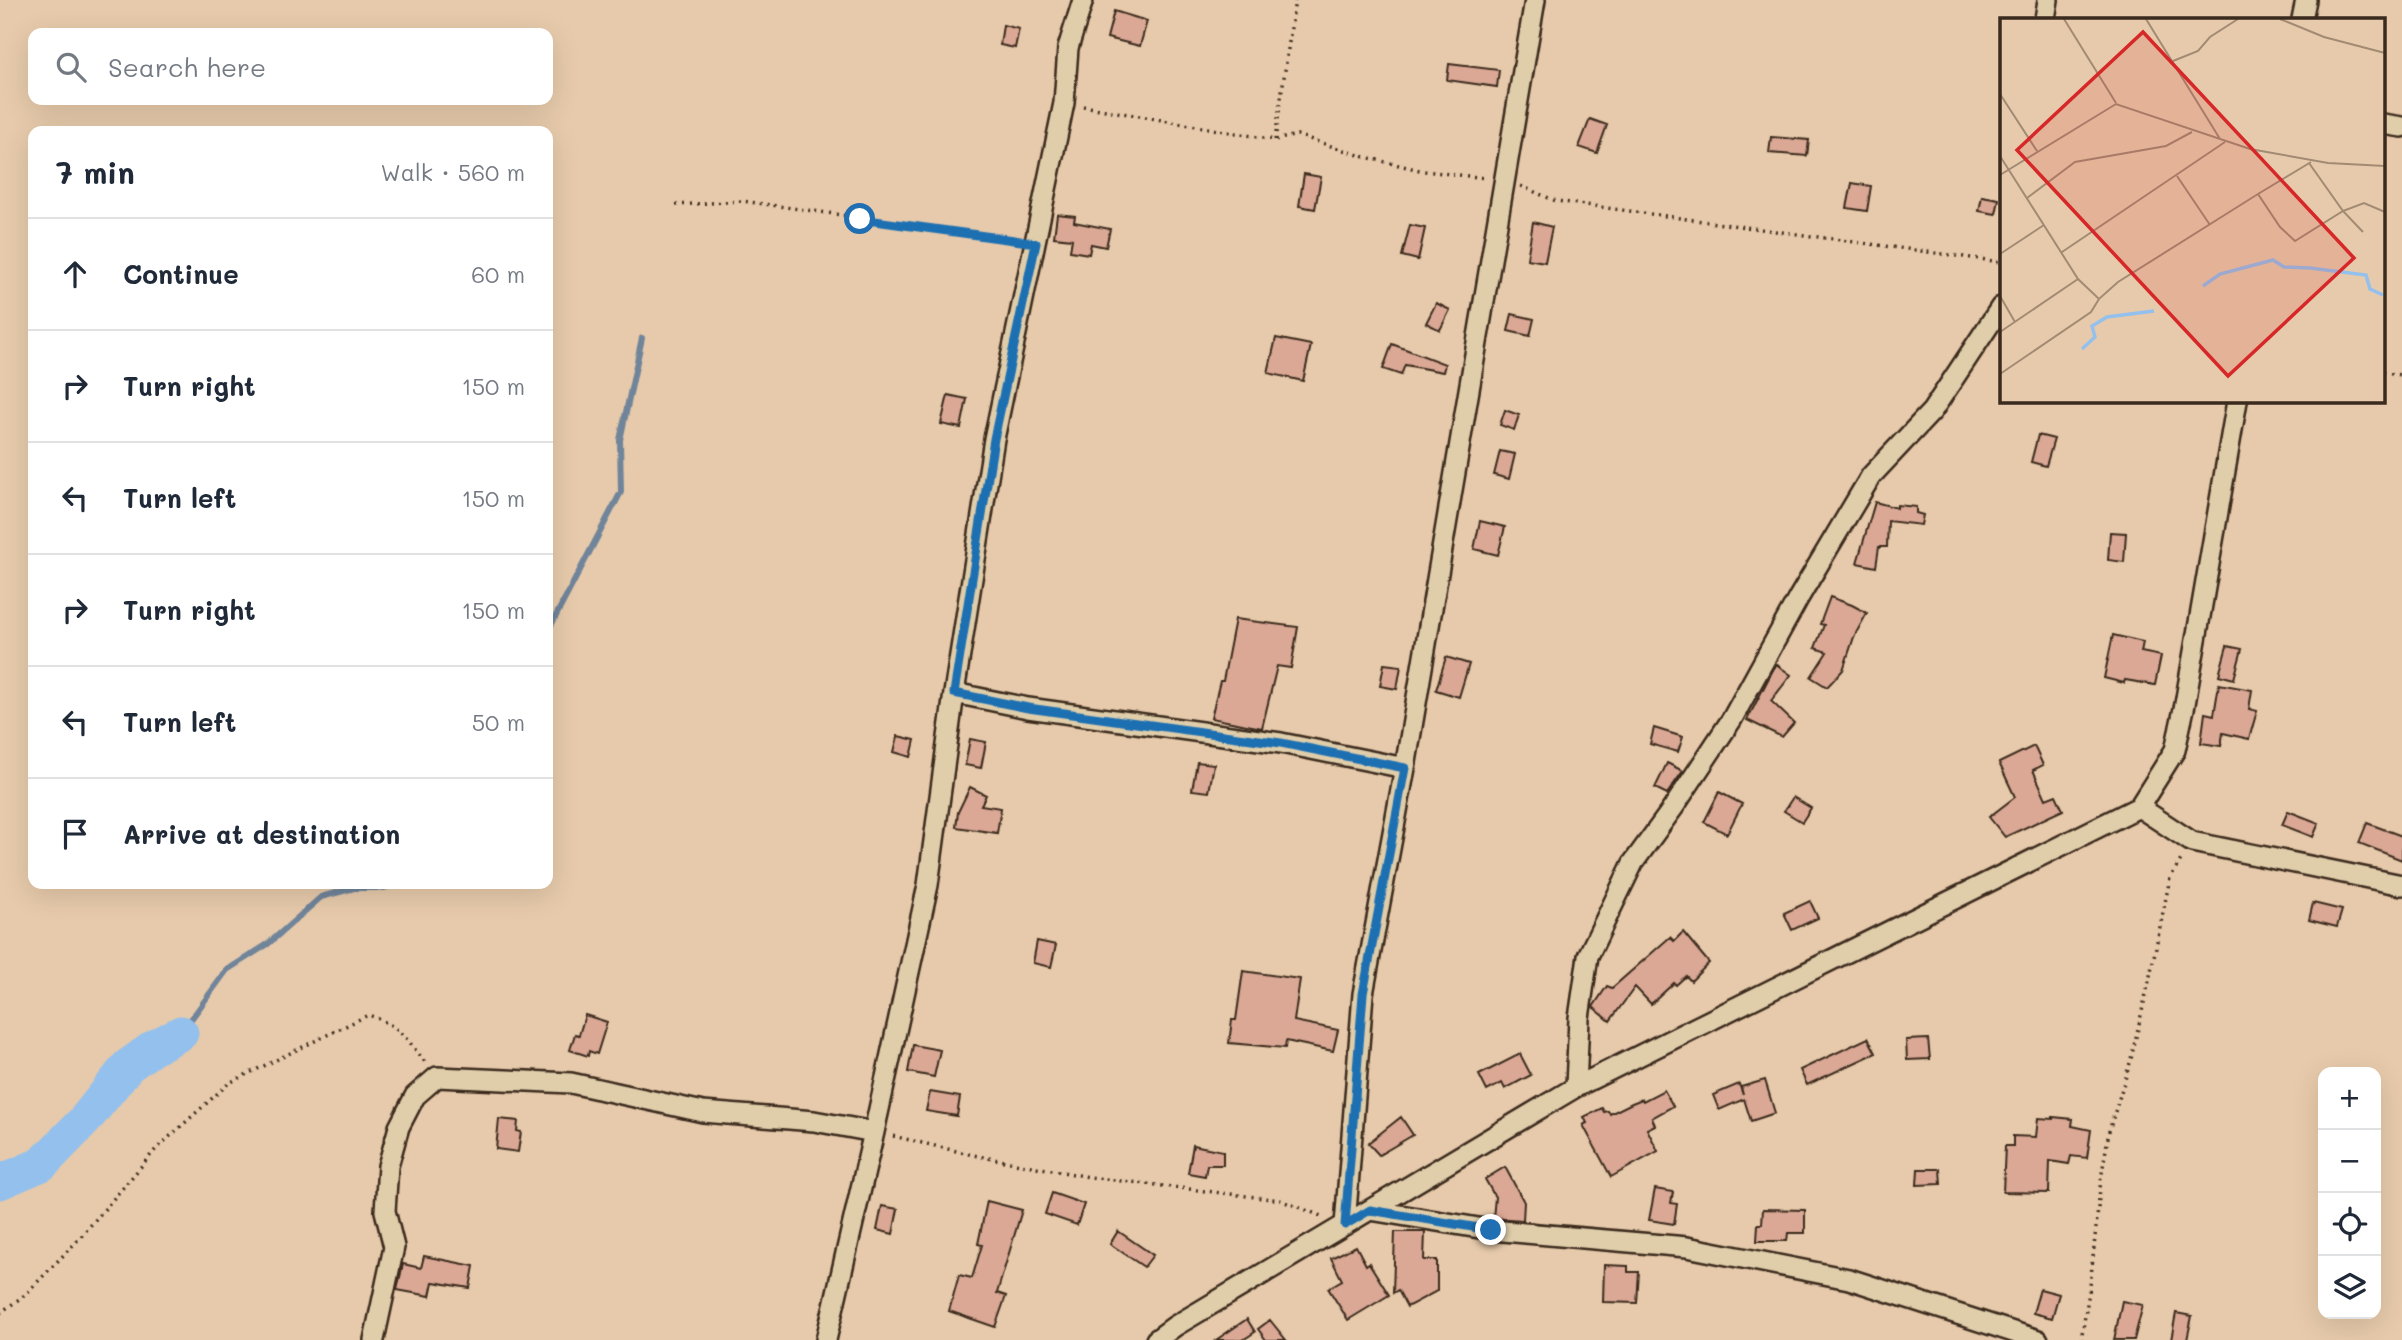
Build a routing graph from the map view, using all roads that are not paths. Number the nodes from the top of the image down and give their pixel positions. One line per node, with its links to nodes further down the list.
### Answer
1 (1083, 0): 11 (street)
2 (1535, 0): 12 (street)
3 (2048, 0): 5 (street)
4 (2306, 0): 6 (street)
5 (2045, 18)
6 (2302, 18)
7 (2384, 124): 8 (street)
8 (2402, 127)
9 (2000, 309): 15 (street)
10 (2237, 402): 13 (street)
11 (954, 693): 12 (street); 16 (street)
12 (1405, 768): 18 (street)
13 (2138, 807): 14 (street); 15 (street)
14 (2402, 885)
15 (1576, 1087): 17 (street)
16 (874, 1132): 19 (street); 20 (street)
17 (1370, 1210): 18 (street); 22 (street)
18 (1345, 1225): 21 (street)
19 (374, 1340)
20 (826, 1340)
21 (1156, 1340)
22 (2038, 1340)

